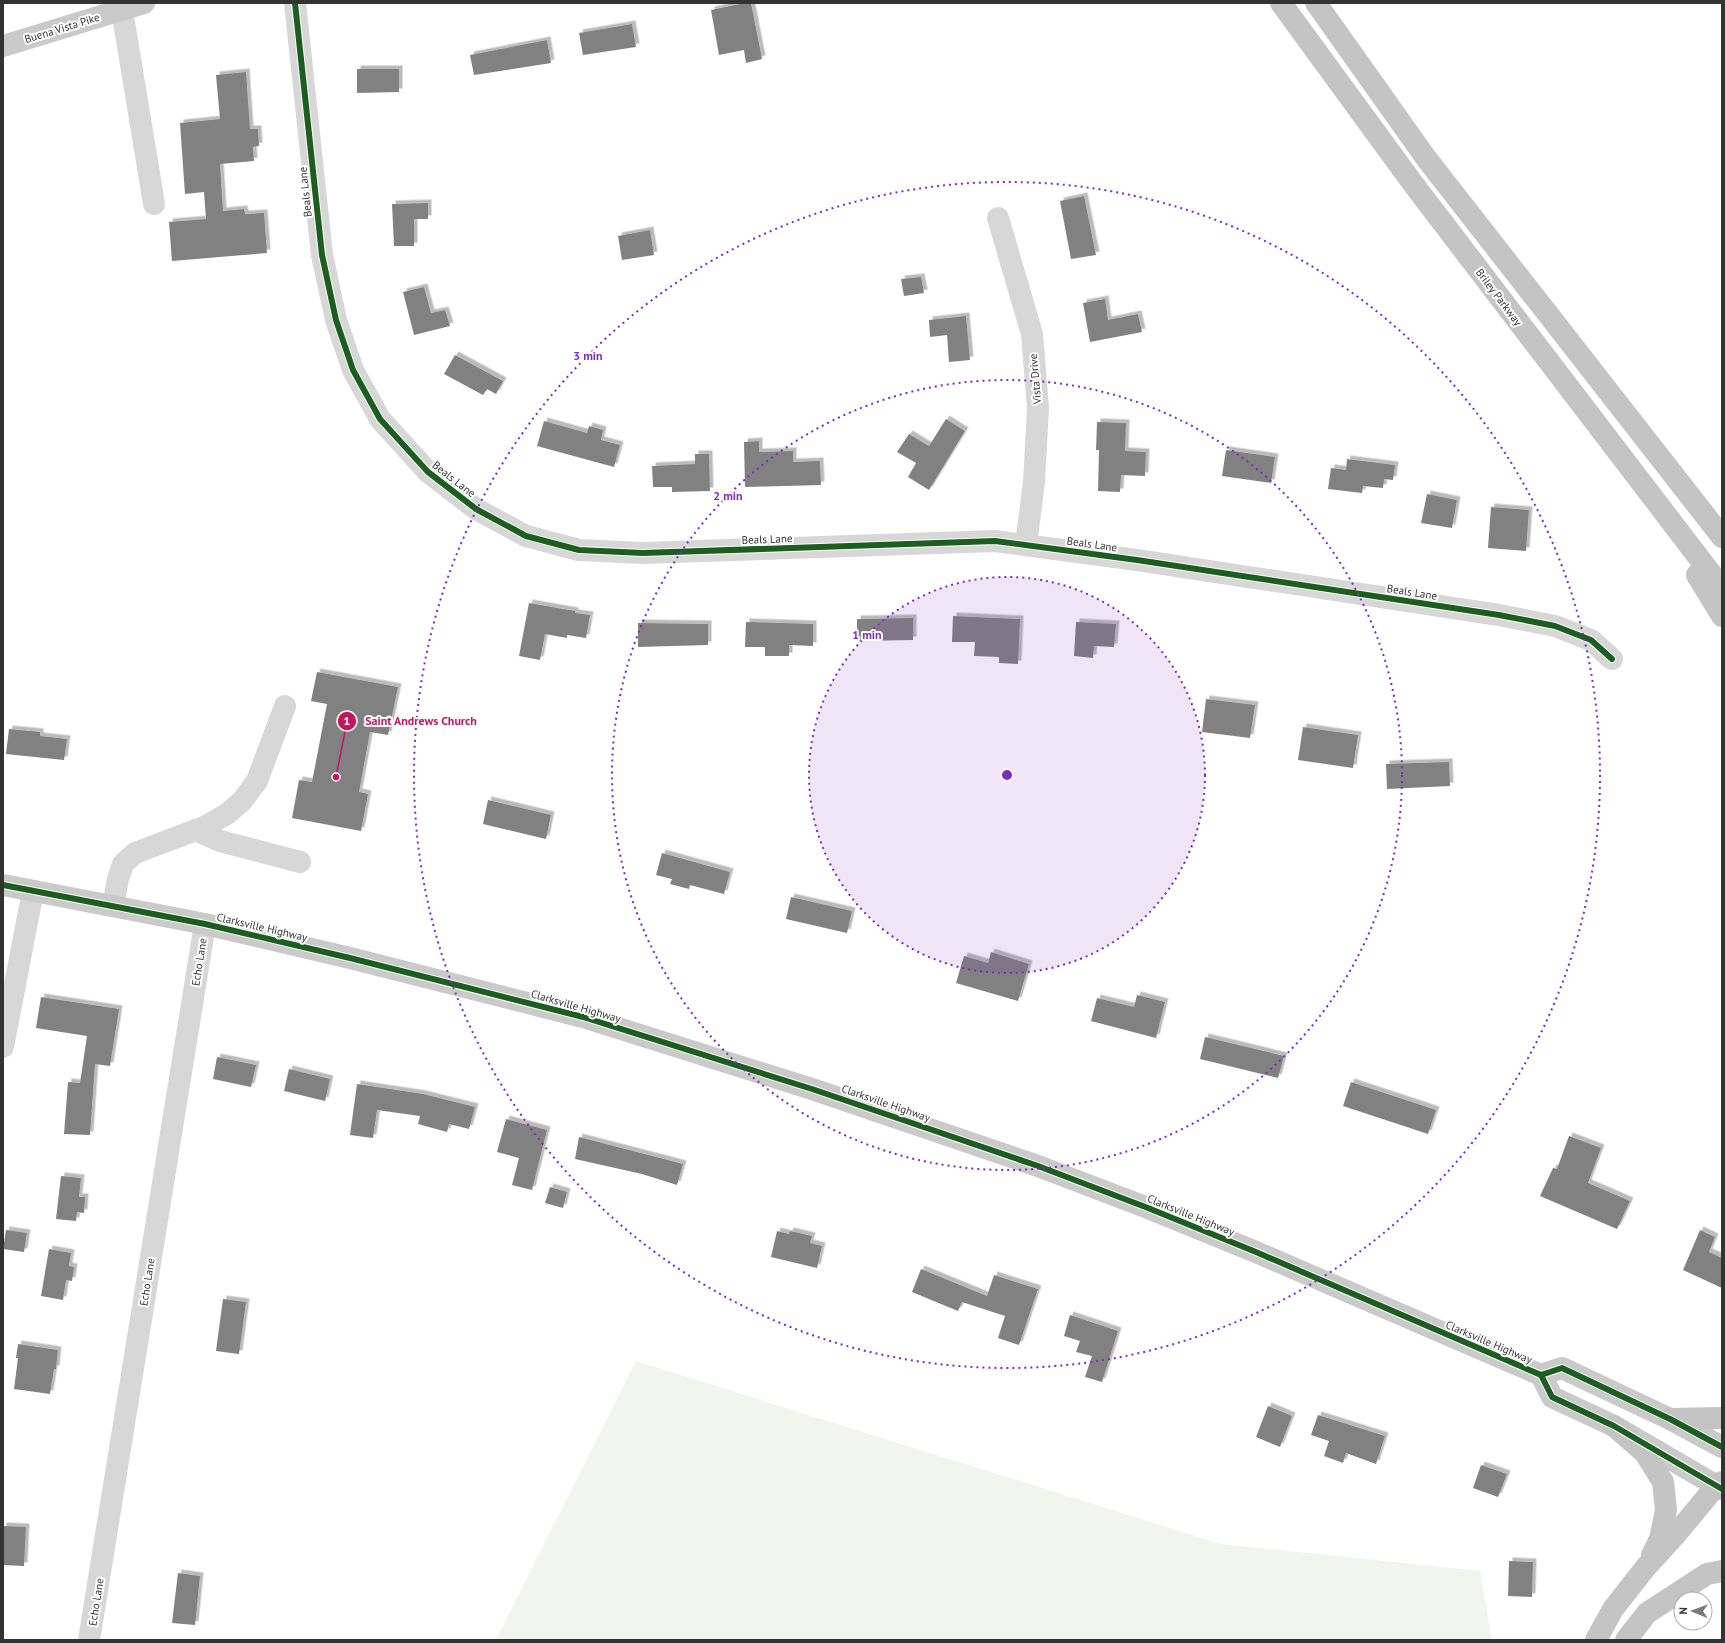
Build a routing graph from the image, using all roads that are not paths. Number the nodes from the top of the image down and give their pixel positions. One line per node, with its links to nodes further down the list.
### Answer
1 (144, 3): 5 (main road, Buena Vista Pike)
2 (295, 3): 11 (street, Beals Lane)
3 (1281, 3): 9 (highway, Briley Parkway)
4 (1316, 3): 10 (highway)
5 (122, 10): 6 (main road, Buena Vista Pike); 7 (street)
6 (3, 46)
7 (154, 204)
8 (998, 218): 11 (street, Vista Drive)
9 (1646, 490): 12 (highway, Briley Parkway); 13 (highway)
10 (1722, 537)
11 (1026, 545): 14 (street, Beals Lane)
12 (1722, 588)
13 (1722, 616)
14 (1612, 659)
15 (285, 706): 16 (street)
16 (195, 830): 17 (street); 20 (street)
17 (300, 862)
18 (3, 885): 19 (main road, Clarksville Highway)
19 (33, 891): 20 (main road, Clarksville Highway); 22 (street)
20 (113, 906): 21 (main road, Clarksville Highway)
21 (205, 924): 23 (main road, Clarksville Highway); 31 (street, Echo Lane)
22 (3, 1047)
23 (1541, 1375): 25 (main road, Clarksville Highway); 26 (main road)
24 (1722, 1418): 25 (highway)
25 (1670, 1419): 27 (main road, Clarksville Highway)
26 (1614, 1426): 28 (main road); 29 (highway)
27 (1722, 1447)
28 (1720, 1486): 29 (highway)
29 (1646, 1567): 32 (highway)
30 (1722, 1571): 33 (highway)
31 (89, 1640)
32 (1596, 1640)
33 (1626, 1640)

